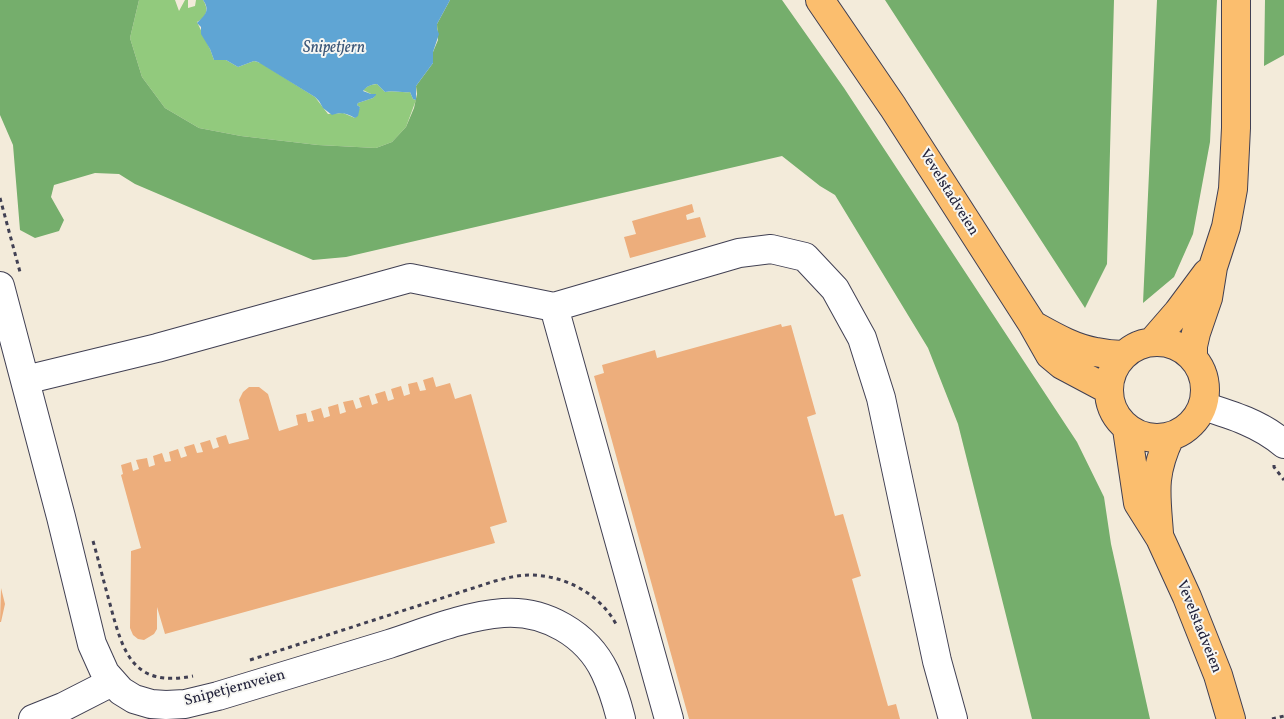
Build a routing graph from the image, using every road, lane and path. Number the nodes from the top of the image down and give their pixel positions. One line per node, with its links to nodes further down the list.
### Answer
1 (820, 0): 8 (main road, Vevelstadveien)
2 (1236, 0): 4 (main road)
3 (0, 198): 5 (path)
4 (1213, 267): 9 (main road); 11 (main road)
5 (10, 280): 7 (street, Snipetjernveien)
6 (554, 308): 12 (street); 27 (street); 28 (street)
7 (4, 318): 12 (street, Snipetjernveien)
8 (1033, 325): 10 (main road, Vevelstadveien); 13 (main road, Vevelstadveien)
9 (1152, 342): 10 (main road); 11 (main road)
10 (1124, 356): 13 (main road)
11 (1193, 358): 14 (main road)
12 (25, 380): 23 (street, Snipetjernveien)
13 (1109, 390): 15 (main road, Vevelstadveien)
14 (1204, 406): 16 (main road); 17 (street)
15 (1127, 429): 16 (main road); 19 (main road, Vevelstadveien)
16 (1170, 437): 19 (main road, Vevelstadveien)
17 (1284, 444)
18 (92, 534): 22 (path)
19 (1160, 538): 29 (main road, Vevelstadveien)
20 (619, 631): 21 (path)
21 (249, 660)
22 (194, 675)
23 (112, 682): 25 (street); 26 (street, Snipetjernveien)
24 (1284, 716): 30 (path)
25 (33, 719)
26 (621, 719)
27 (669, 719)
28 (953, 719)
29 (1231, 719)
30 (1272, 719)

